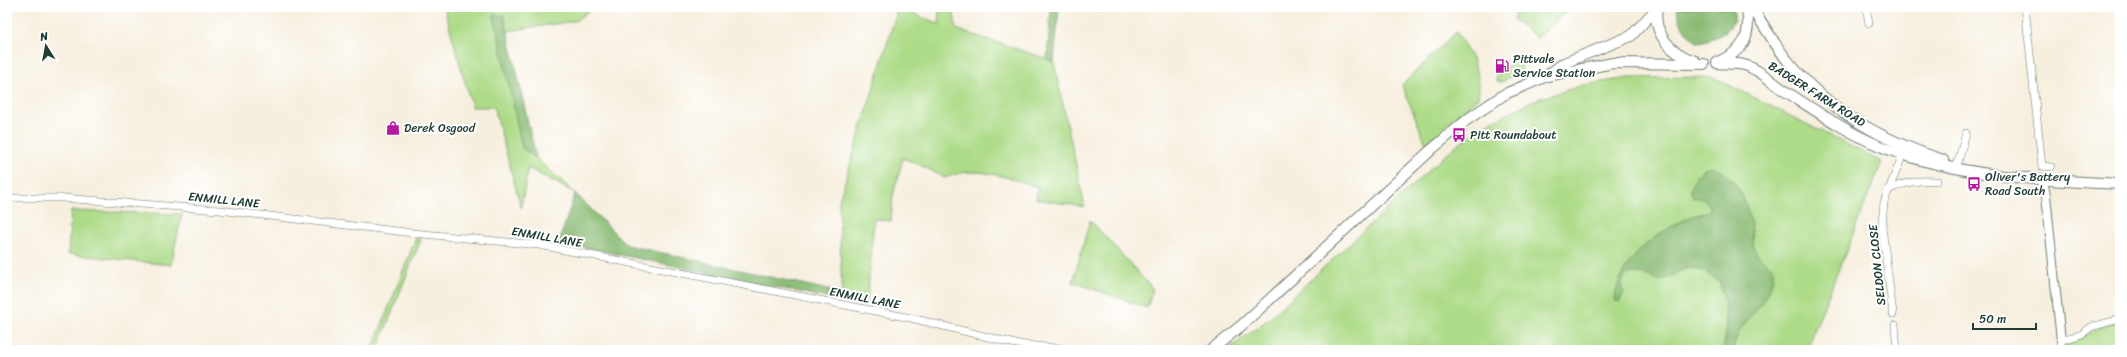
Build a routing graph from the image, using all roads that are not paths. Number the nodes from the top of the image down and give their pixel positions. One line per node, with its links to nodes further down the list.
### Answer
1 (1657, 7): 8 (main road); 9 (main road)
2 (1747, 7): 7 (main road)
3 (1752, 7): 11 (main road, BADGER FARM ROAD)
4 (1866, 7): 6 (street)
5 (2025, 7): 14 (street)
6 (1870, 23)
7 (1717, 63): 8 (main road); 12 (main road, BADGER FARM ROAD)
8 (1704, 64): 9 (main road)
9 (1547, 76): 25 (main road)
10 (1966, 133): 13 (street)
11 (1880, 136): 12 (street, BADGER FARM ROAD); 13 (main road, BADGER FARM ROAD)
12 (1903, 154): 13 (main road, BADGER FARM ROAD); 18 (street, SELDON CLOSE)
13 (1957, 167): 15 (main road, BADGER FARM ROAD)
14 (2051, 167)
15 (2043, 179): 17 (main road, BADGER FARM ROAD); 23 (street)
16 (1937, 181): 18 (street)
17 (2120, 184)
18 (1888, 190): 20 (street, SELDON CLOSE)
19 (7, 198): 24 (street, ENMILL LANE)
20 (1893, 314)
21 (2120, 318): 23 (street)
22 (1895, 325): 26 (street)
23 (2061, 339): 27 (street)
24 (1075, 350)
25 (1211, 350)
26 (1897, 350)
27 (2062, 350)

